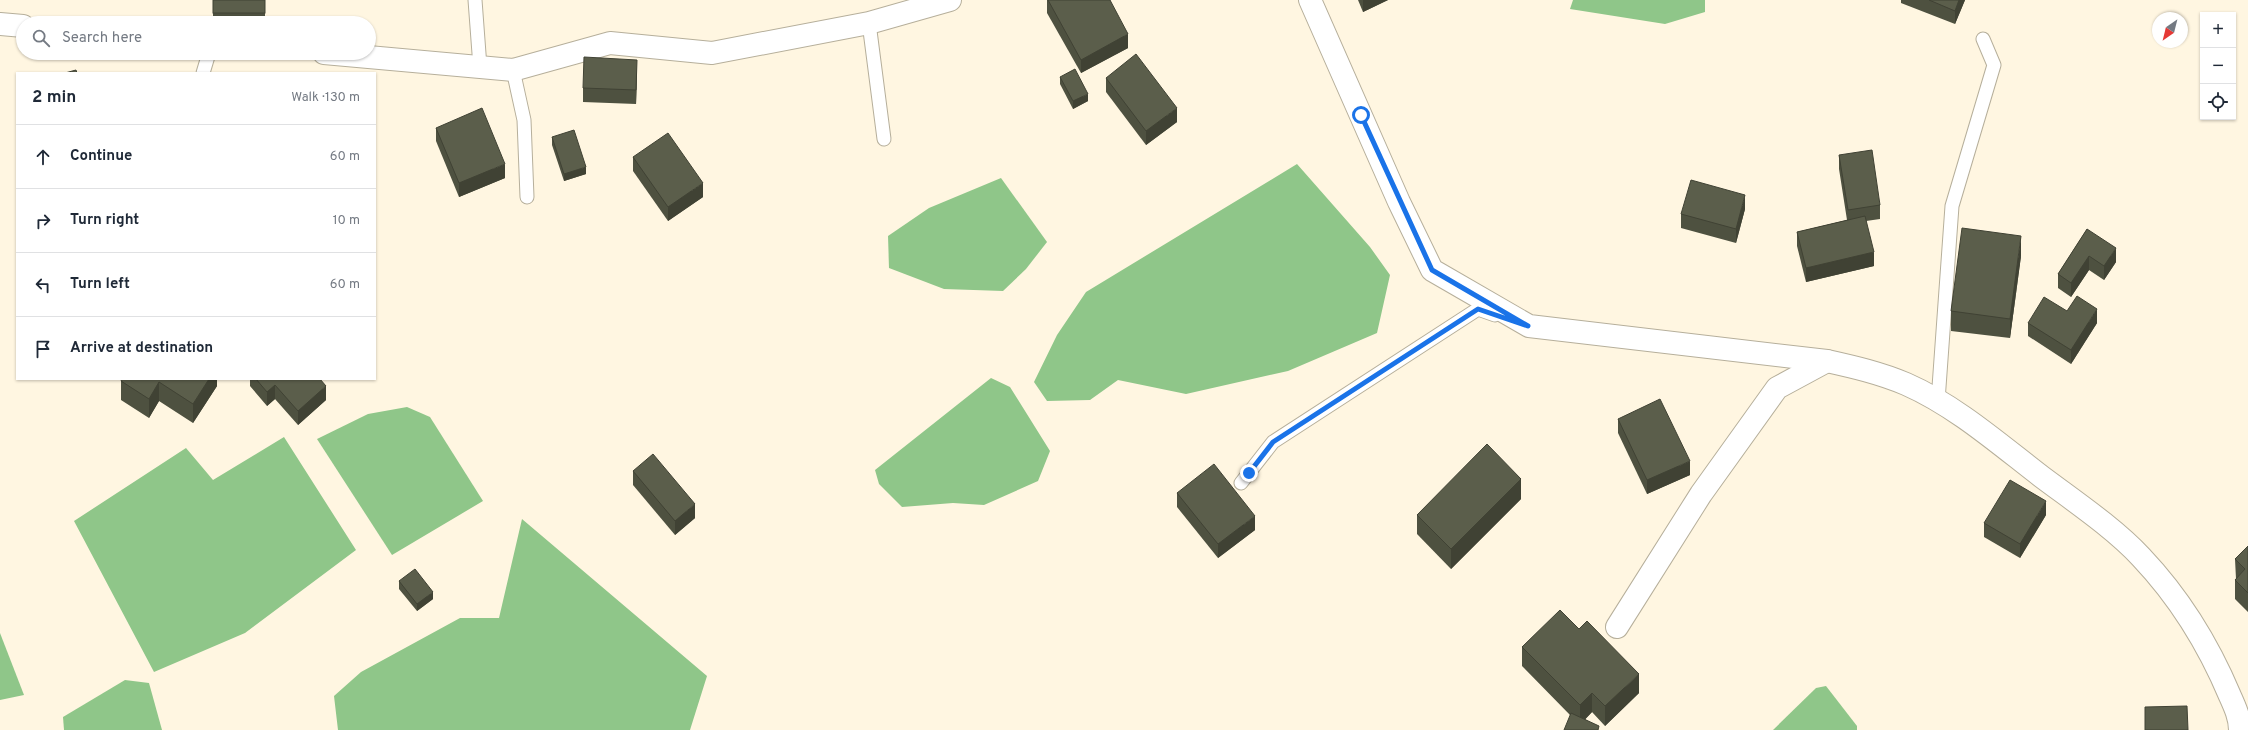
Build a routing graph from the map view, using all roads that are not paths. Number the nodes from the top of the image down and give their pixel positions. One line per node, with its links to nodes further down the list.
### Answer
1 (474, 0): 10 (lane)
2 (950, 0): 4 (street)
3 (1310, 0): 15 (street)
4 (869, 23): 11 (street); 13 (lane)
5 (0, 24): 6 (street)
6 (16, 25)
7 (1983, 39): 17 (lane)
8 (376, 58): 10 (street)
9 (207, 60): 12 (lane)
10 (480, 67): 11 (street)
11 (513, 70): 14 (lane)
12 (203, 72)
13 (884, 139)
14 (527, 197)
15 (1528, 326): 16 (street); 18 (lane)
16 (1827, 361): 17 (street); 19 (street)
17 (1938, 400): 20 (street)
18 (1241, 483)
19 (1616, 627)
20 (2240, 730)

